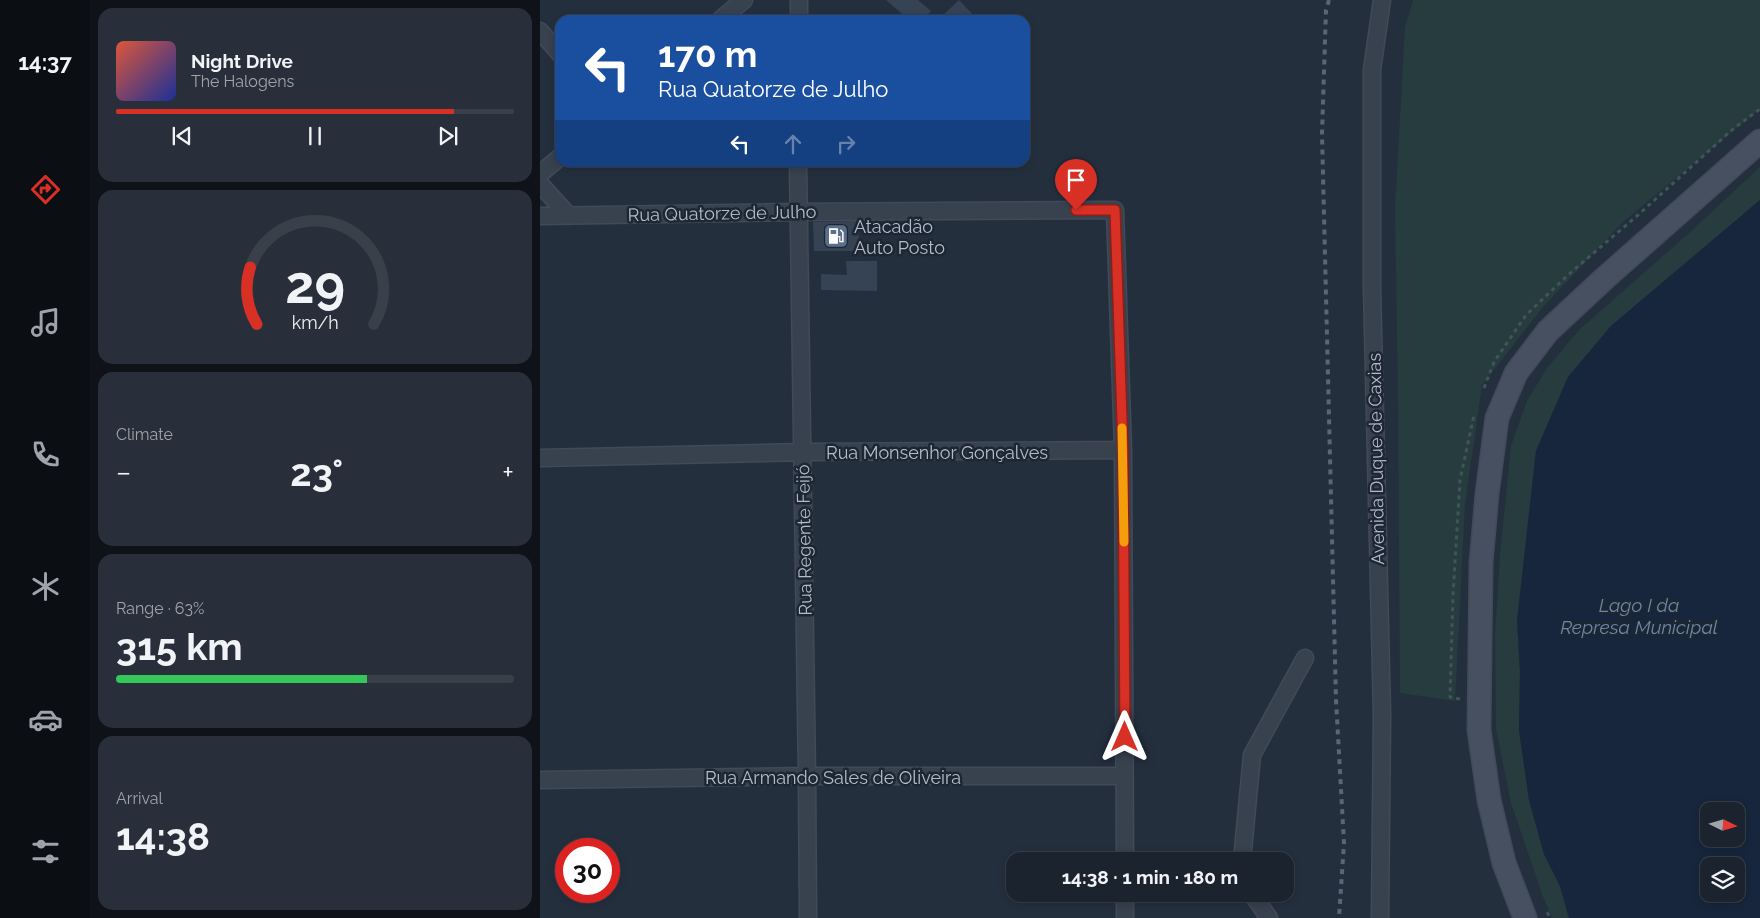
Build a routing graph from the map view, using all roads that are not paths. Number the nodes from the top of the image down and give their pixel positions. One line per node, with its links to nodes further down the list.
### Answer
1 (744, 0): 4 (street)
2 (799, 0): 5 (street)
3 (1382, 0): 30 (street, Avenida Duque de Caxias)
4 (726, 15)
5 (799, 15)
6 (540, 30): 7 (street)
7 (555, 48)
8 (1760, 141): 31 (main road)
9 (555, 161): 11 (street)
10 (798, 167): 13 (street, Rua Regente Feijó)
11 (540, 174)
12 (540, 184): 15 (street)
13 (797, 212): 15 (street, Rua Quatorze de Julho); 16 (street, Rua Quatorze de Julho); 17 (street, Rua Regente Feijó)
14 (540, 216): 15 (street, Rua Quatorze de Julho)
15 (570, 216)
16 (1123, 450): 17 (street, Rua Monsenhor Gonçalves); 21 (street)
17 (803, 452): 18 (street, Rua Monsenhor Gonçalves); 20 (street, Rua Regente Feijó)
18 (540, 458)
19 (1306, 658): 24 (street)
20 (807, 776): 21 (street, Rua Armando Sales de Oliveira); 22 (street, Rua Armando Sales de Oliveira); 27 (street, Rua Regente Feijó)
21 (1125, 776): 23 (street)
22 (540, 780)
23 (1125, 852)
24 (1243, 852)
25 (1125, 902): 28 (street)
26 (1258, 902): 29 (street)
27 (808, 918)
28 (1125, 918)
29 (1269, 918)
30 (1380, 918)
31 (1525, 918)

